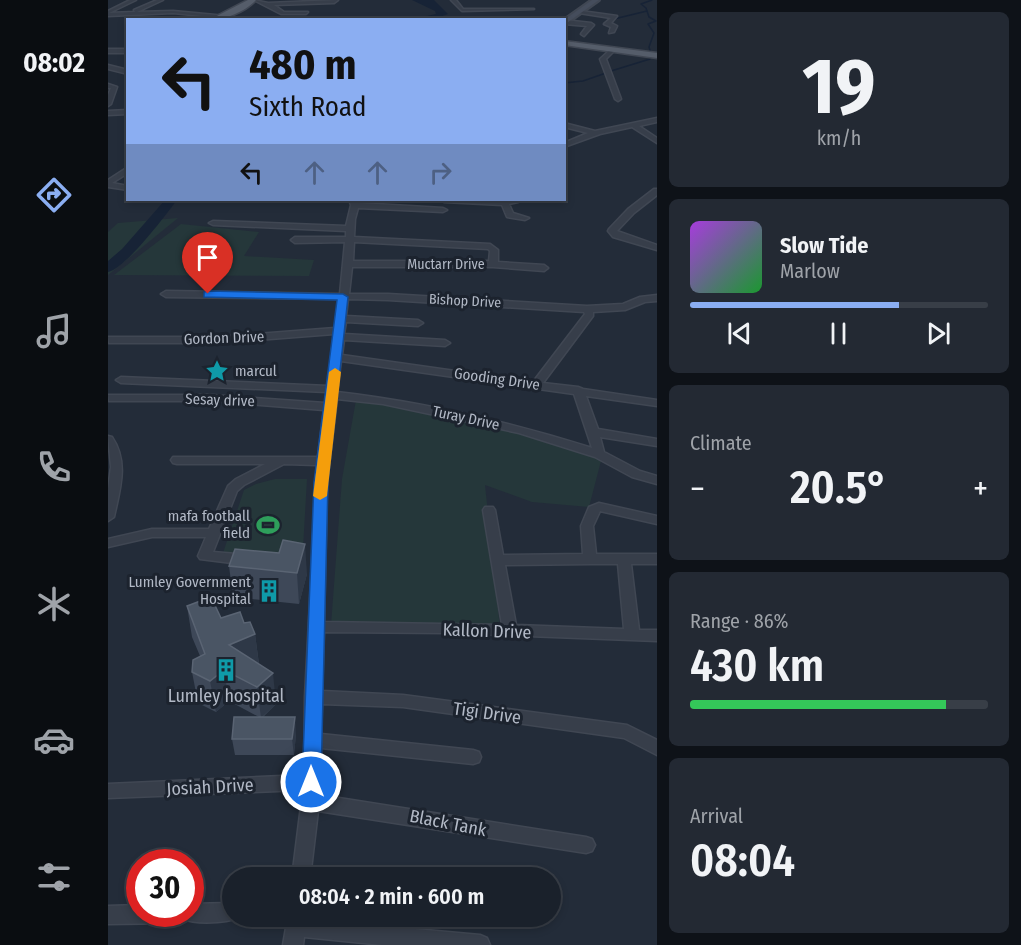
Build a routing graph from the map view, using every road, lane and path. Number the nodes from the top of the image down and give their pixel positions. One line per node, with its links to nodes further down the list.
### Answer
1 (134, 0): 10 (street)
2 (161, 0): 12 (street)
3 (254, 0): 7 (street); 16 (main road)
4 (336, 0): 7 (street)
5 (453, 0): 13 (street)
6 (596, 0): 9 (main road)
7 (268, 4): 11 (street)
8 (532, 9): 13 (street)
9 (581, 12): 17 (main road); 20 (street)
10 (108, 13): 15 (street)
11 (306, 13)
12 (130, 14): 15 (street); 16 (street)
13 (463, 14): 14 (street)
14 (513, 14)
15 (116, 15): 18 (street)
16 (218, 18)
17 (566, 22)
18 (108, 23)
19 (566, 23): 21 (street)
20 (607, 24): 21 (street); 22 (street)
21 (591, 25): 23 (street)
22 (611, 32)
23 (584, 34)
24 (566, 44): 27 (main road)
25 (108, 51): 26 (street)
26 (126, 51)
27 (610, 52): 28 (main road); 32 (street)
28 (657, 57)
29 (108, 67): 30 (street)
30 (126, 72)
31 (108, 86): 33 (street)
32 (618, 99)
33 (108, 104)
34 (126, 112): 35 (street)
35 (108, 113)
36 (657, 120): 37 (street)
37 (632, 124): 39 (street); 40 (street)
38 (566, 126): 39 (street)
39 (595, 133): 41 (street)
40 (657, 141)
41 (566, 143)
42 (126, 170): 43 (street)
43 (108, 184): 44 (street)
44 (126, 188)
45 (657, 191): 55 (street)
46 (464, 201): 49 (street)
47 (512, 201): 49 (street)
48 (354, 202): 50 (street); 53 (street)
49 (505, 203): 51 (street)
50 (443, 210)
51 (525, 218)
52 (213, 223): 53 (street)
53 (350, 234): 54 (street); 56 (street); 57 (street, Muctarr Drive)
54 (295, 240)
55 (657, 248)
56 (348, 264): 57 (street, Muctarr Drive); 60 (street)
57 (493, 264): 58 (street, Muctarr Drive)
58 (544, 268)
59 (166, 294): 60 (street, Bishop Drive)
60 (343, 297): 62 (street, Bishop Drive); 64 (street)
61 (657, 298): 62 (street, Bishop Drive)
62 (587, 309): 69 (street)
63 (418, 323): 64 (street)
64 (339, 329): 65 (street, Gordon Drive); 66 (street); 67 (street)
65 (109, 340)
66 (444, 343)
67 (336, 357): 69 (street, Gooding Drive); 71 (street)
68 (121, 380): 71 (street)
69 (537, 384): 70 (street, Gooding Drive)
70 (578, 390): 73 (street, Gooding Drive); 74 (street)
71 (331, 397): 72 (street, Sesay drive); 77 (street, Turay Drive); 80 (street)
72 (109, 398)
73 (657, 403)
74 (593, 432): 76 (street); 77 (street)
75 (108, 439): 81 (street)
76 (657, 443)
77 (599, 454): 82 (street, Turay Drive)
78 (177, 460): 79 (street)
79 (281, 461): 80 (street); 86 (street)
80 (324, 461): 93 (street)
81 (112, 478): 84 (street)
82 (657, 480)
83 (489, 510): 91 (street)
84 (108, 517)
85 (657, 520): 88 (street)
86 (214, 533): 87 (street); 92 (street)
87 (108, 543)
88 (590, 559): 89 (street); 91 (street)
89 (624, 559): 90 (street); 95 (street)
90 (657, 559)
91 (498, 560): 94 (street)
92 (262, 561)
93 (318, 627): 94 (street, Kallon Drive); 97 (street)
94 (510, 631): 95 (street, Kallon Drive)
95 (632, 636): 96 (street, Kallon Drive)
96 (657, 636)
97 (313, 697): 98 (street); 99 (street, Tigi Drive)
98 (312, 740): 100 (street); 101 (street)
99 (657, 748)
100 (473, 757)
101 (311, 782): 102 (street, Josiah Drive); 103 (street)
102 (108, 792)
103 (310, 802): 104 (street, Black Tank); 105 (street)
104 (586, 845)
105 (302, 867)
106 (222, 912): 107 (street)
107 (204, 913)
108 (108, 915): 109 (street)
109 (126, 915)
110 (295, 929): 111 (street)
111 (480, 945)

